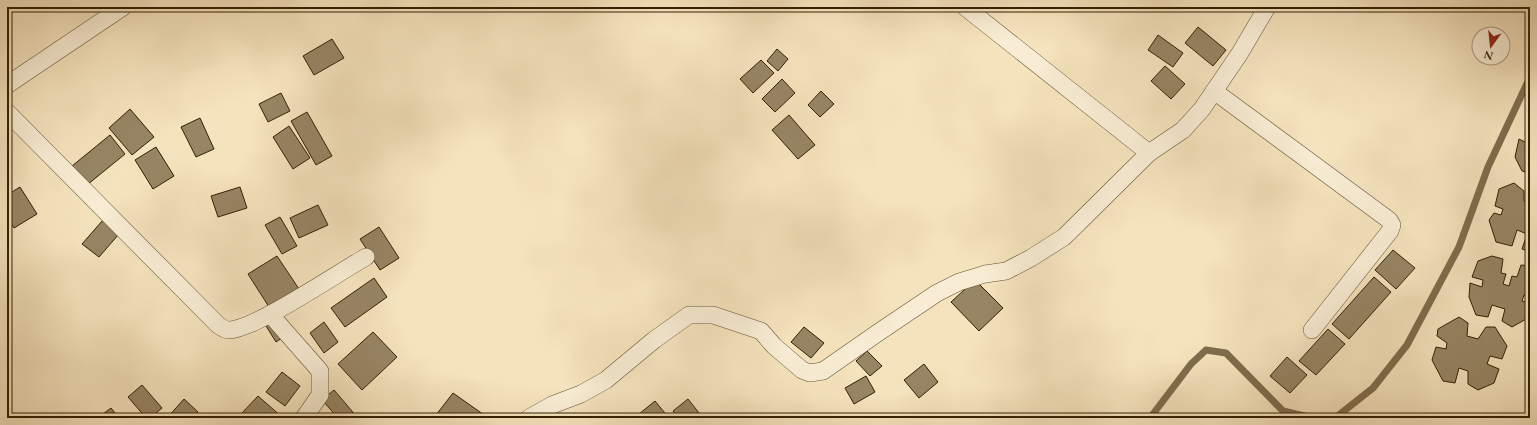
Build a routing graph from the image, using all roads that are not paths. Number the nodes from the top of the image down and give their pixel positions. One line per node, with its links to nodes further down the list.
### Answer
1 (123, 7): 4 (street)
2 (965, 7): 7 (street)
3 (1267, 7): 5 (street)
4 (7, 85)
5 (1214, 91): 7 (street); 10 (street)
6 (7, 112): 9 (street)
7 (1149, 153): 12 (street)
8 (366, 257): 9 (street)
9 (270, 314): 11 (street)
10 (1312, 330)
11 (304, 418)
12 (529, 418)

